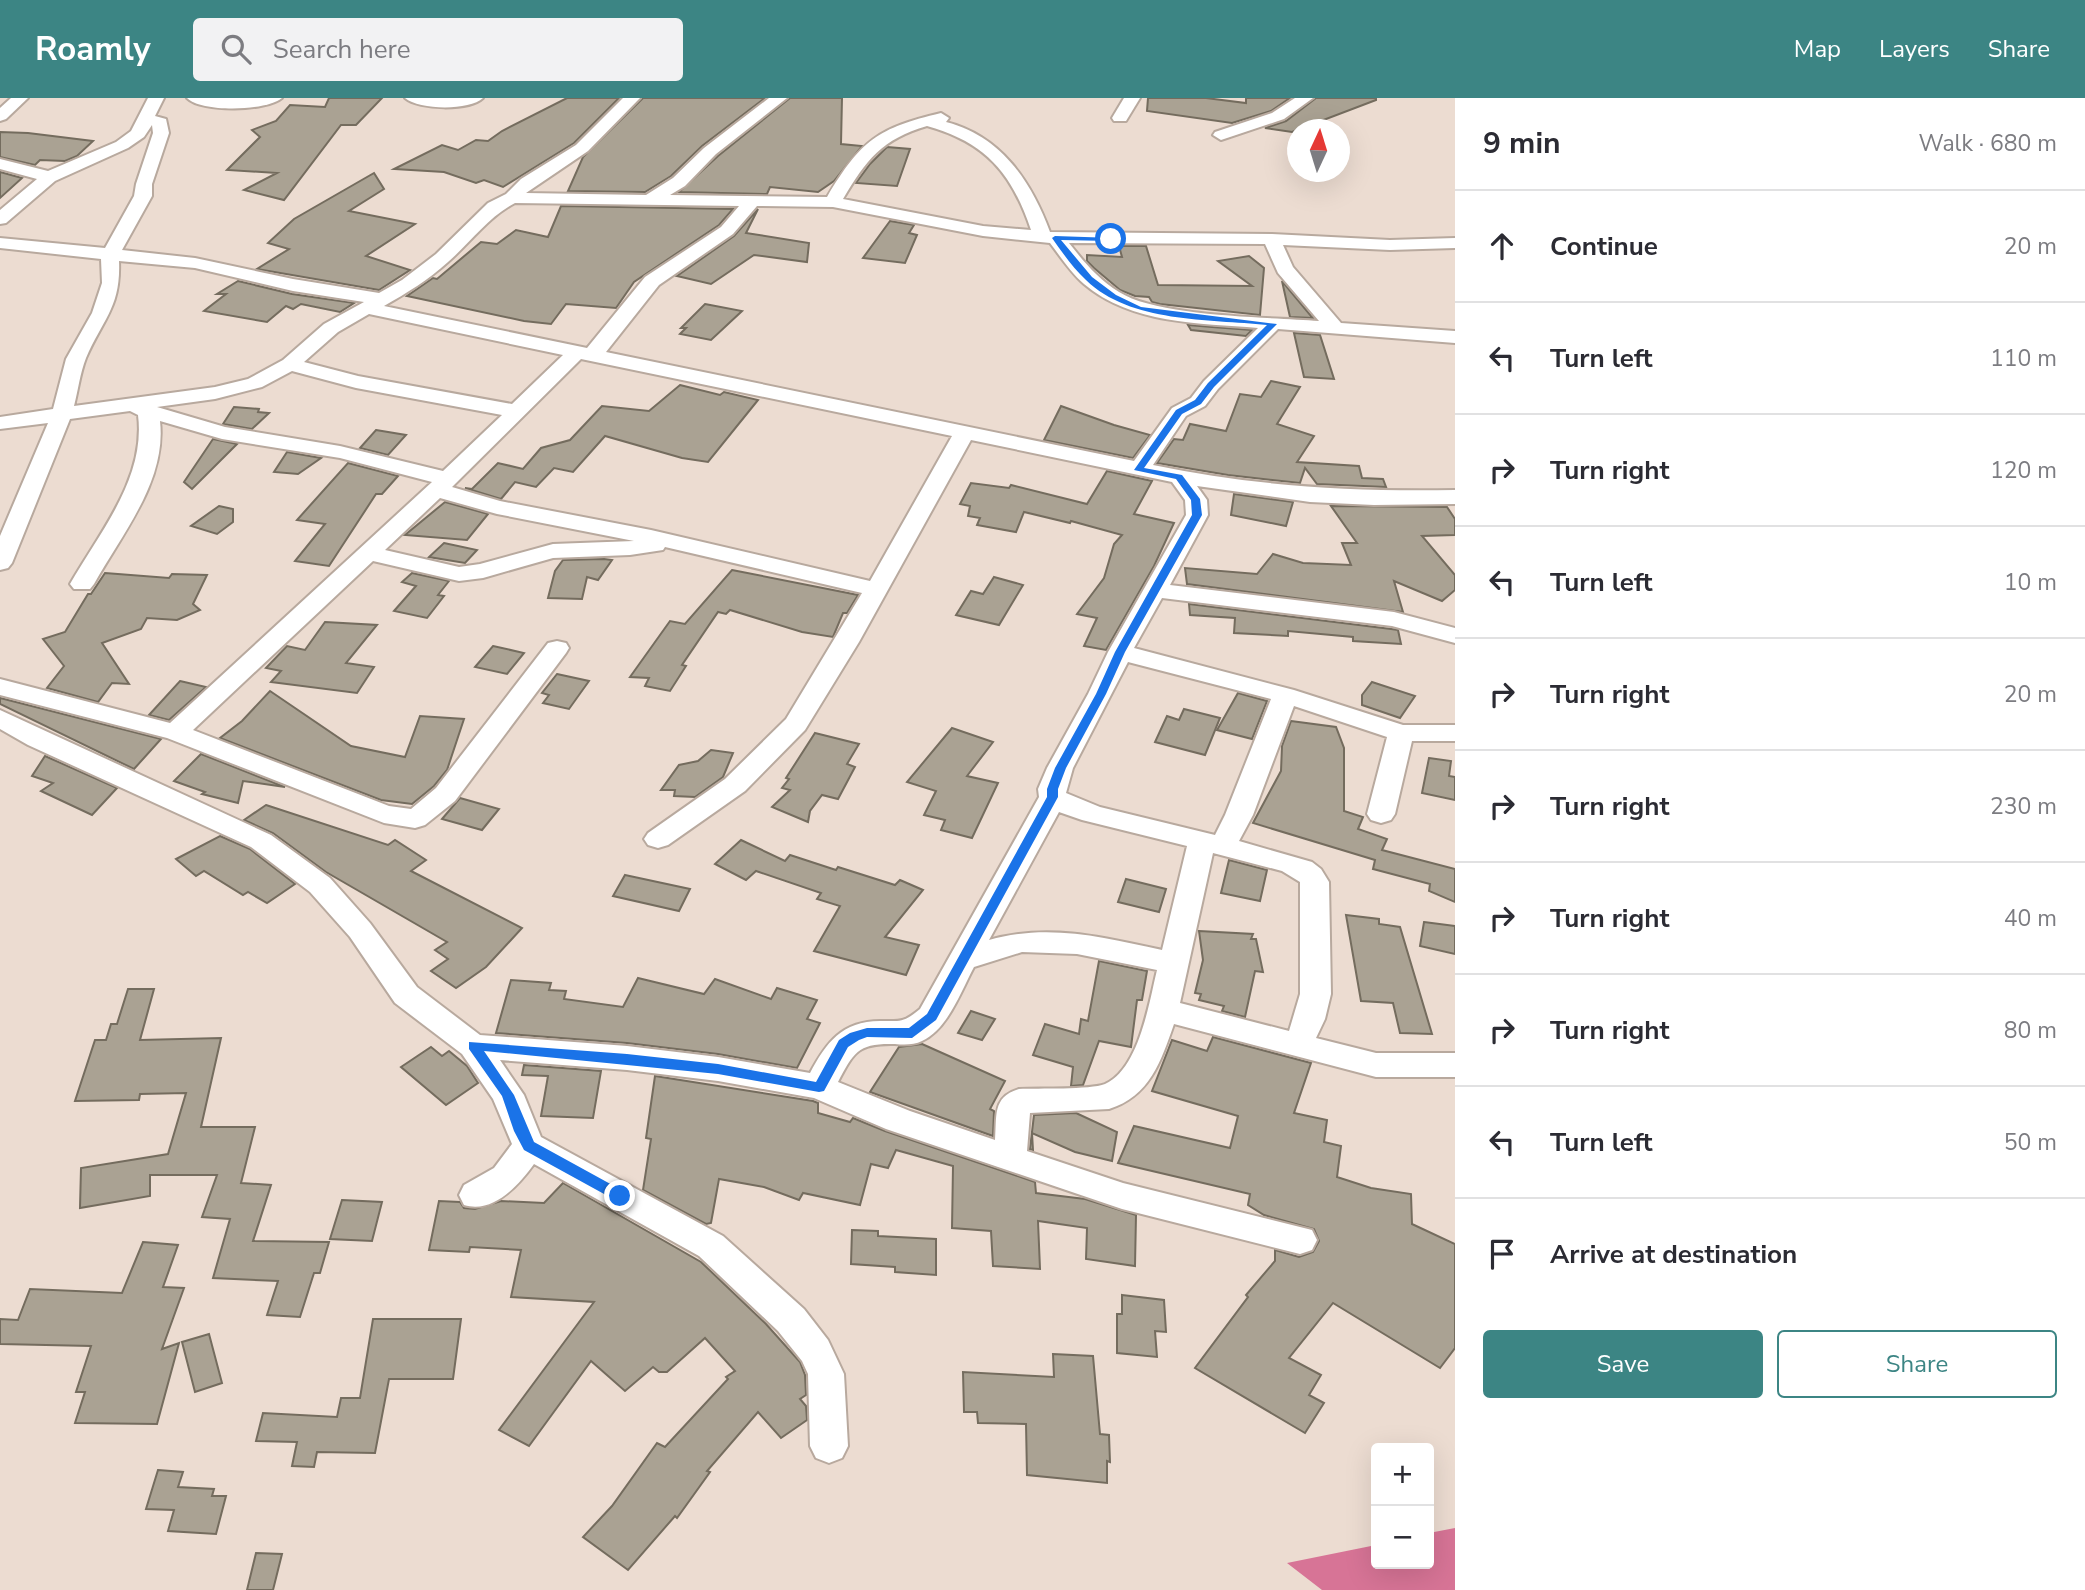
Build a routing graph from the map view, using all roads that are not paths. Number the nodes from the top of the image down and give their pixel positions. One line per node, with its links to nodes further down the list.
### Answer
1 (20, 98): 11 (street)
2 (154, 98): 12 (street)
3 (195, 98): 4 (street)
4 (274, 98)
5 (414, 98): 6 (street)
6 (475, 98)
7 (632, 98): 17 (street)
8 (779, 98): 18 (street)
9 (1132, 98): 13 (street)
10 (1305, 98): 14 (street)
11 (0, 116)
12 (146, 118): 16 (street); 26 (street)
13 (1120, 118)
14 (1221, 135)
15 (0, 164): 16 (street)
16 (49, 177): 21 (street)
17 (512, 198): 18 (street); 27 (street)
18 (652, 198): 19 (street)
19 (750, 201): 20 (street); 31 (street)
20 (833, 202): 22 (street); 22 (street)
21 (0, 219)
22 (1048, 237): 23 (street); 28 (street)
23 (1272, 239): 25 (street); 29 (street)
24 (0, 243): 26 (street)
25 (1455, 243)
26 (110, 255): 27 (street); 35 (street)
27 (374, 303): 31 (street); 32 (street)
28 (1273, 324): 29 (street); 38 (street)
29 (1337, 330): 30 (street)
30 (1455, 337)
31 (584, 353): 34 (street); 37 (street)
32 (290, 364): 33 (street); 34 (street)
33 (138, 408): 35 (street); 40 (street); 45 (street)
34 (514, 411): 40 (street)
35 (62, 414): 36 (street); 44 (street)
36 (0, 423)
37 (965, 432): 38 (street); 46 (street)
38 (1139, 470): 39 (street)
39 (1179, 477): 41 (street); 47 (street)
40 (442, 485): 42 (street); 43 (street)
41 (1455, 497)
42 (671, 542): 43 (street); 46 (street)
43 (367, 553): 54 (street)
44 (0, 563)
45 (82, 584)
46 (874, 589): 59 (street)
47 (1154, 590): 48 (street); 50 (street)
48 (1455, 636)
49 (557, 648): 54 (street)
50 (1120, 652): 52 (street); 57 (street)
51 (0, 687): 54 (street)
52 (1285, 695): 55 (street); 60 (street)
53 (0, 718): 67 (street)
54 (176, 732)
55 (1401, 733): 56 (street); 58 (street)
56 (1455, 733)
57 (1053, 797): 60 (street); 61 (street)
58 (1381, 814)
59 (658, 839)
60 (1212, 843): 64 (street); 66 (street)
61 (988, 912): 62 (street); 63 (street)
62 (1025, 941): 63 (street); 64 (street)
63 (964, 959): 69 (street)
64 (1174, 963): 65 (street)
65 (1163, 1010): 66 (street); 71 (street)
66 (1296, 1045): 68 (street)
67 (473, 1046): 69 (street); 70 (street)
68 (1455, 1065)
69 (819, 1087): 71 (street)
70 (529, 1146): 72 (street); 74 (street)
71 (1010, 1158): 73 (street)
72 (476, 1195)
73 (1300, 1240)
74 (829, 1446)

